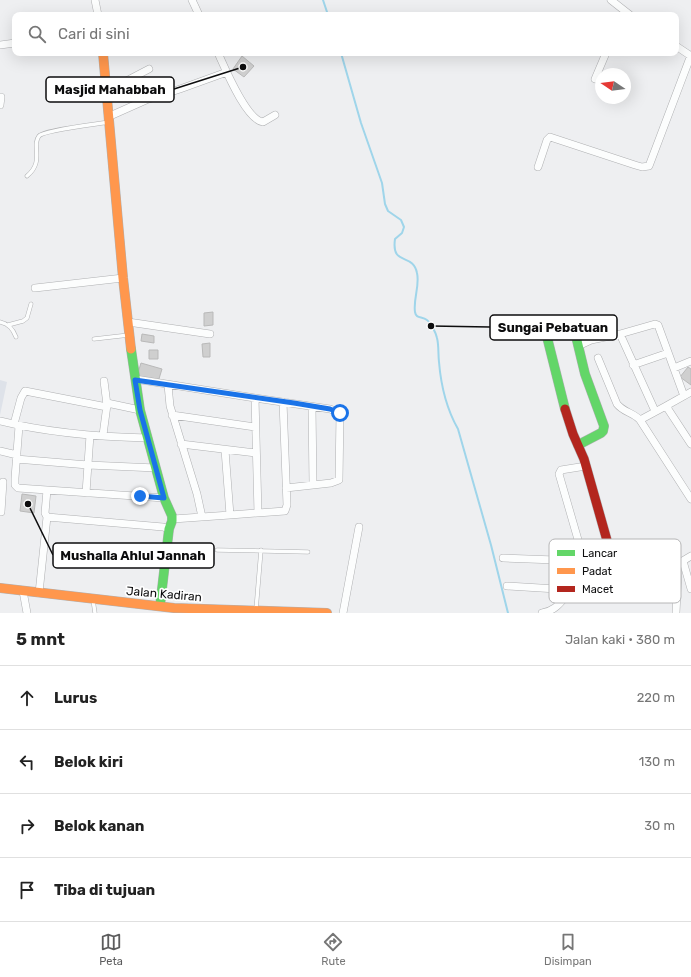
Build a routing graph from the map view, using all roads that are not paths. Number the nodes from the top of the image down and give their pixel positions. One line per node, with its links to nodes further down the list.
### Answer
1 (95, 0): 4 (street)
2 (192, 0): 5 (street)
3 (611, 0): 6 (street)
4 (97, 12)
5 (198, 12)
6 (624, 12)
7 (12, 43): 8 (street)
8 (0, 45)
9 (679, 48): 10 (street)
10 (691, 55): 16 (street)
11 (103, 56): 18 (street)
12 (219, 56): 17 (street)
13 (605, 56): 14 (street)
14 (600, 68)
15 (149, 69): 18 (street)
16 (688, 70): 21 (street)
17 (226, 72): 19 (street); 20 (street)
18 (107, 91): 20 (street)
19 (275, 115)
20 (110, 119): 22 (lane); 23 (street)
21 (538, 166)
22 (27, 176)
23 (123, 278): 24 (street); 27 (street)
24 (35, 288)
25 (30, 304): 28 (lane)
26 (0, 322): 28 (lane)
27 (128, 322): 29 (street); 31 (street)
28 (8, 325): 32 (lane)
29 (210, 334)
30 (620, 334): 34 (street); 35 (street); 38 (street)
31 (129, 335): 33 (lane); 40 (street)
32 (16, 337)
33 (94, 339)
34 (578, 346): 62 (street); 62 (street)
35 (668, 353): 38 (street); 39 (street)
36 (598, 358): 53 (street)
37 (691, 361): 39 (street)
38 (633, 365): 51 (street)
39 (674, 368): 44 (street)
40 (135, 380): 42 (street); 50 (street)
41 (104, 381): 47 (street)
42 (168, 385): 45 (street); 52 (street)
43 (691, 392): 44 (street)
44 (684, 396): 48 (street)
45 (255, 398): 46 (street); 56 (street)
46 (283, 402): 49 (street); 73 (street)
47 (107, 405): 50 (street); 55 (street); 58 (street)
48 (666, 406): 51 (street); 61 (street)
49 (312, 407): 71 (street); 71 (street)
50 (140, 410): 59 (street)
51 (655, 412): 53 (street)
52 (172, 415): 56 (street); 60 (street)
53 (640, 420): 77 (street)
54 (0, 421): 55 (street)
55 (17, 425): 57 (street); 66 (street)
56 (256, 427): 65 (street)
57 (90, 435): 58 (street); 67 (street)
58 (103, 436): 59 (street)
59 (148, 438): 69 (street)
60 (181, 444): 63 (street); 82 (street)
61 (691, 444)
62 (578, 445): 68 (street)
63 (225, 450): 65 (street); 80 (street)
64 (0, 451): 66 (street)
65 (256, 453): 79 (street)
66 (17, 457): 67 (street); 72 (street)
67 (88, 465): 69 (street); 75 (street)
68 (586, 466): 86 (street); 87 (street)
69 (156, 468): 76 (street)
70 (2, 481): 72 (street); 78 (street)
71 (313, 484): 73 (street)
72 (15, 485): 74 (street)
73 (286, 488): 79 (street)
74 (47, 490): 75 (street); 81 (street)
75 (86, 493): 76 (street)
76 (164, 498): 83 (street)
77 (691, 499)
78 (1, 512)
79 (258, 513): 80 (street)
80 (230, 516): 82 (street)
81 (47, 517): 85 (street); 101 (street)
82 (202, 517): 83 (street)
83 (173, 519): 85 (street)
84 (359, 527): 113 (street)
85 (169, 528): 105 (street)
86 (577, 539)
87 (607, 539)
88 (217, 550): 89 (lane)
89 (261, 550): 90 (lane); 107 (lane)
90 (308, 552)
91 (691, 556): 94 (street)
92 (503, 558): 93 (street)
93 (549, 560)
94 (681, 562)
95 (681, 565): 99 (street)
96 (507, 586): 98 (street)
97 (0, 588): 100 (street, Jalan Kadiran)
98 (549, 589)
99 (691, 589)
100 (23, 591): 101 (street, Jalan Kadiran); 110 (street)
101 (39, 593): 102 (street, Jalan Kadiran)
102 (92, 600): 105 (street, Jalan Kadiran); 111 (lane)
103 (560, 603): 114 (street)
104 (676, 603): 115 (street)
105 (160, 606): 106 (street, Jalan Kadiran)
106 (175, 610): 108 (street, Jalan Kadiran)
107 (256, 611): 108 (street, Jalan Kadiran); 109 (street, Jalan Kadiran)
108 (212, 612)
109 (270, 612): 112 (street, Jalan Kadiran)
110 (27, 613)
111 (95, 613)
112 (327, 613)
113 (343, 613)
114 (542, 613)
115 (676, 613)

